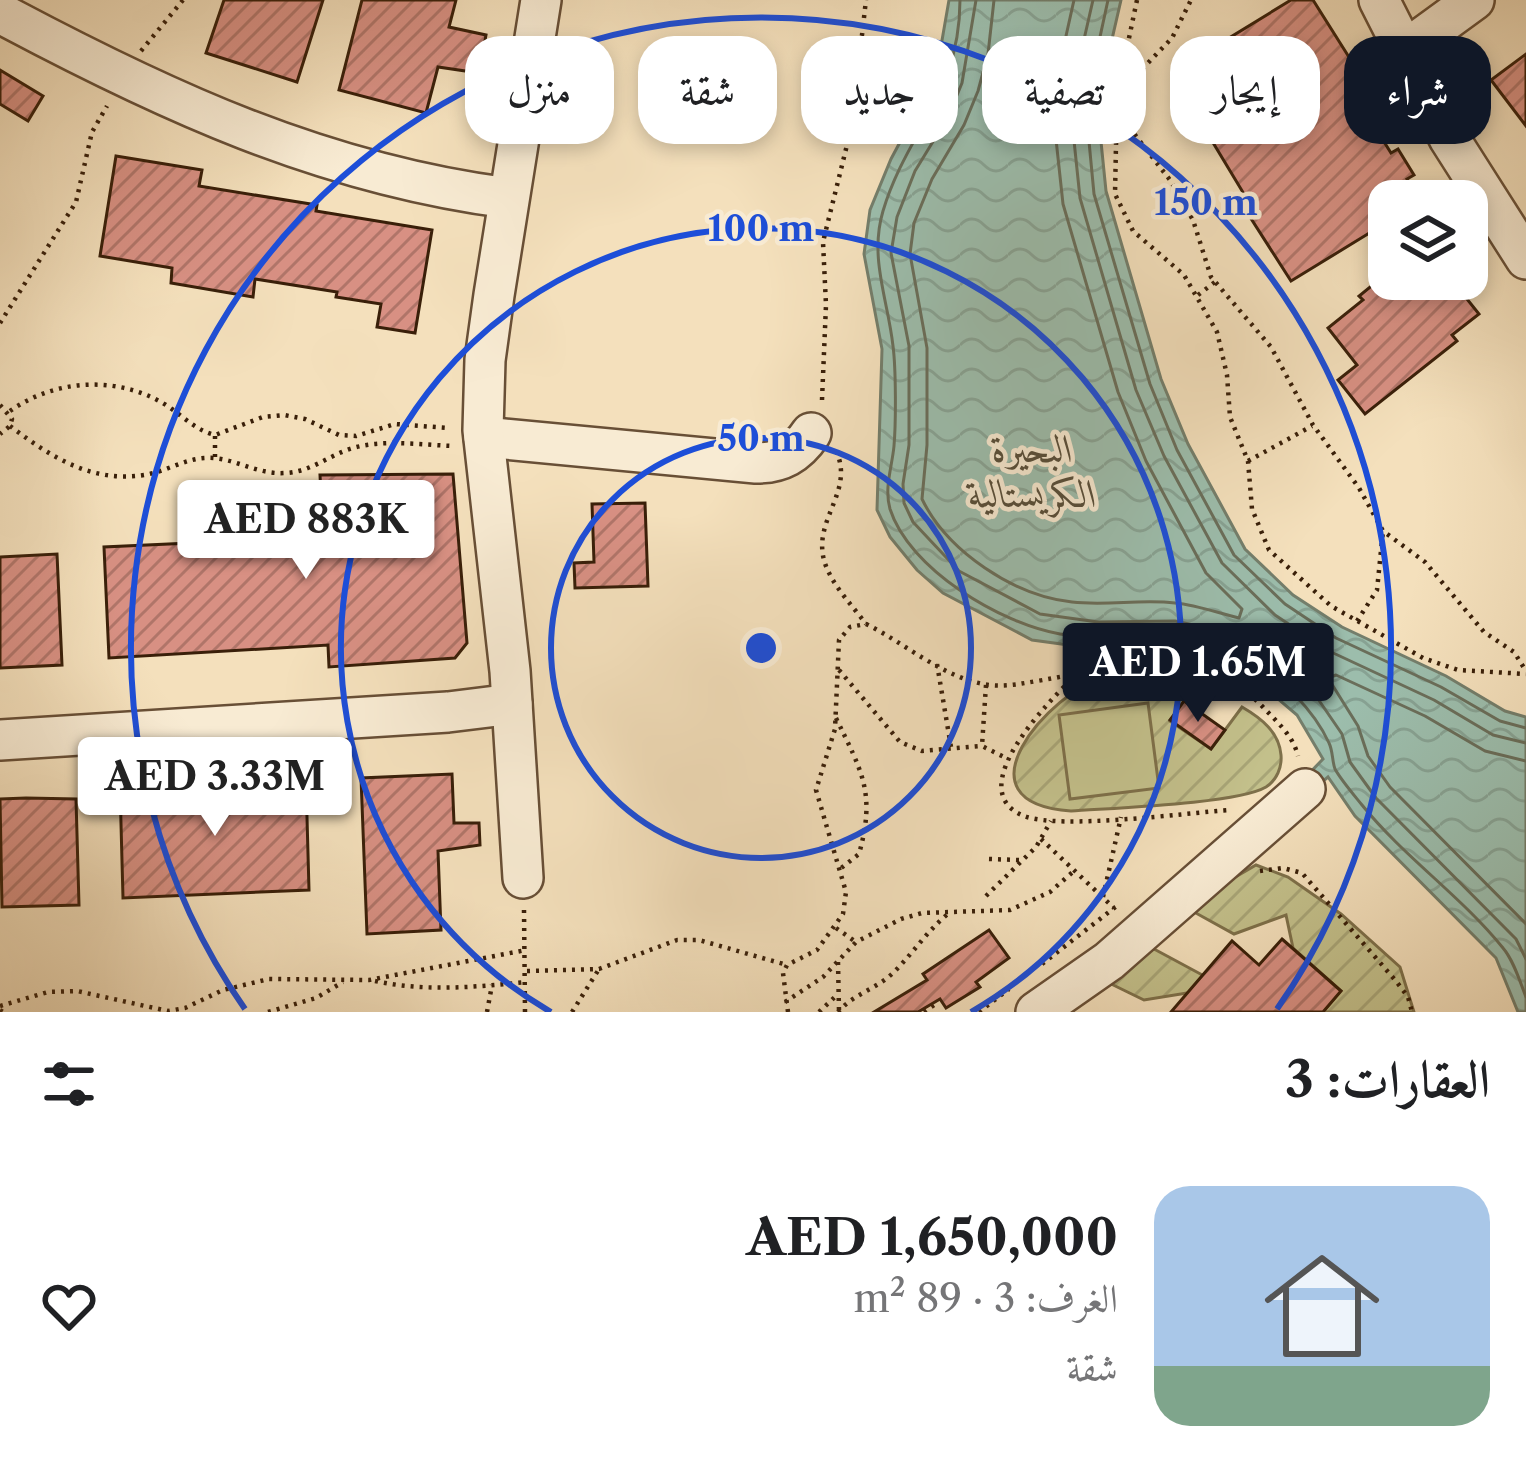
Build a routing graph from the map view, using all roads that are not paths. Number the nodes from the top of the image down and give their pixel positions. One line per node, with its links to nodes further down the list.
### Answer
1 (541, 0): 8 (street)
2 (1379, 0): 5 (street)
3 (1474, 0): 6 (street)
4 (0, 13): 8 (street)
5 (1397, 36)
6 (1424, 36)
7 (1453, 144): 9 (street)
8 (508, 198): 11 (street)
9 (1526, 259)
10 (822, 429): 11 (street)
11 (484, 438): 12 (street)
12 (512, 704): 13 (street); 15 (street)
13 (0, 740)
14 (1301, 780): 16 (street)
15 (523, 878)
16 (1026, 990)

